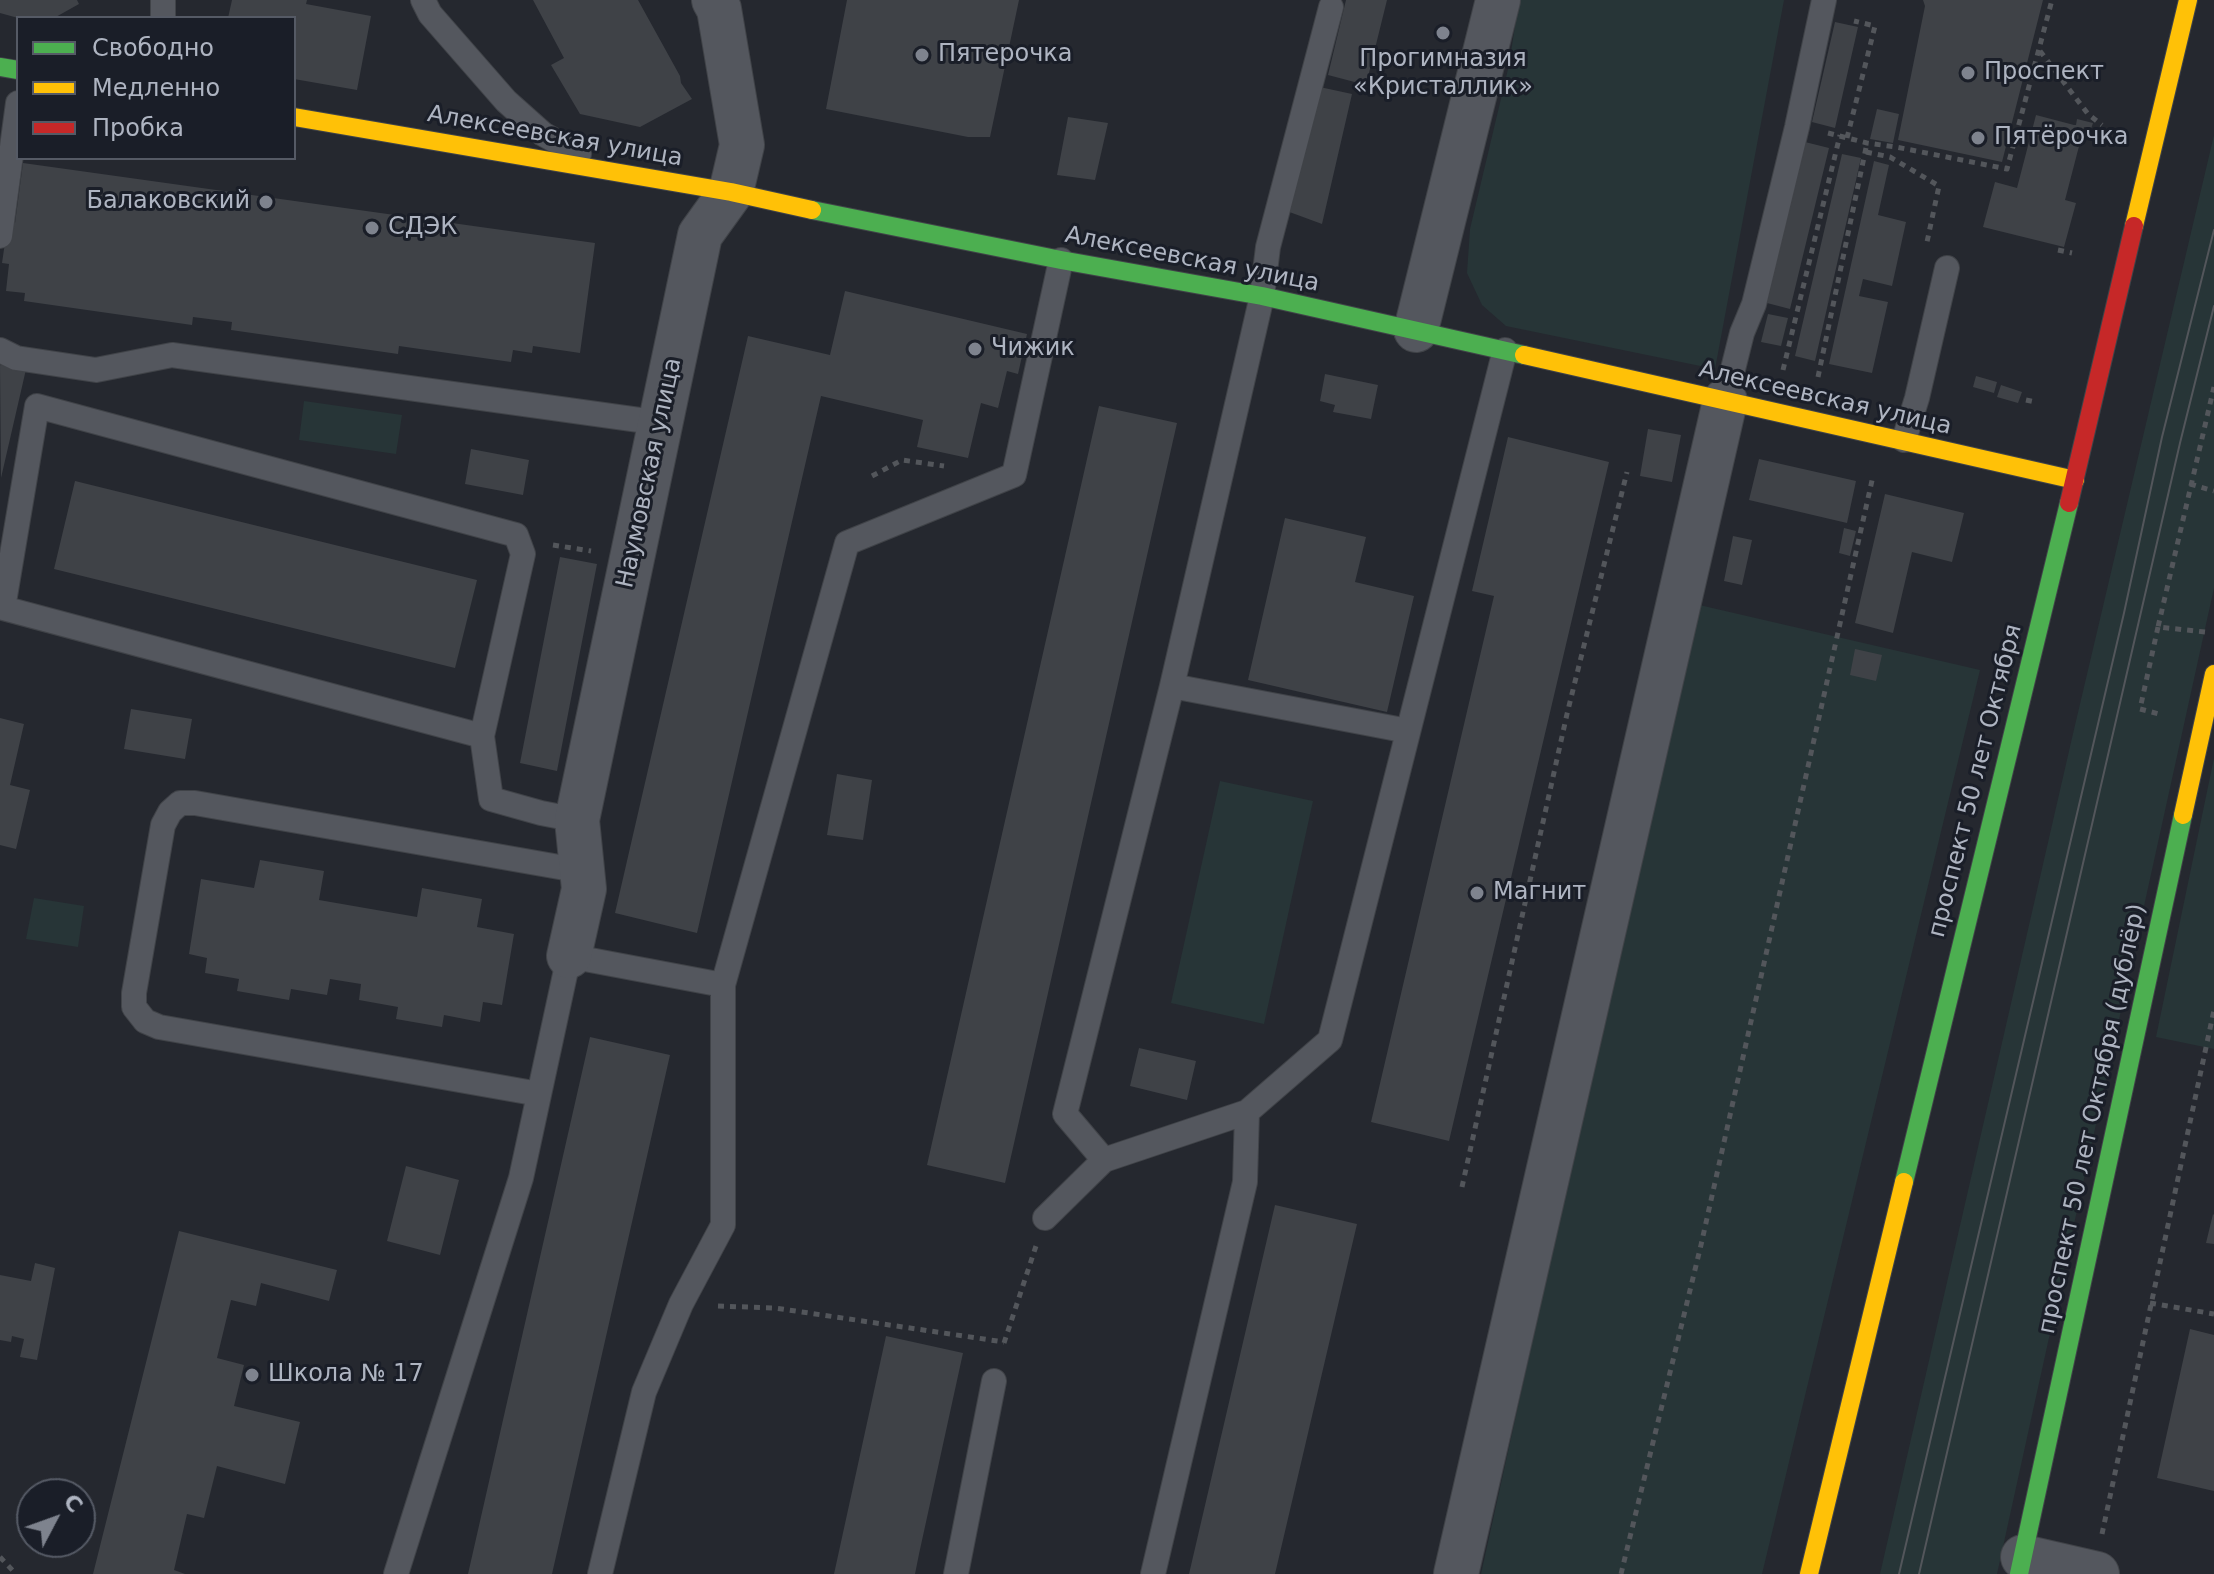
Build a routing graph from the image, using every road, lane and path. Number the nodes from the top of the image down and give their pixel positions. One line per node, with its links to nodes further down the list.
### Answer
1 (423, 0): 14 (lane)
2 (714, 0): 15 (street, Наумовская улица)
3 (1498, 0): 22 (street)
4 (2052, 0): 8 (path)
5 (2188, 0): 37 (street, проспект 50 лет Октября)
6 (1331, 7): 21 (lane)
7 (1823, 7): 12 (path); 29 (lane)
8 (2039, 51): 11 (path); 13 (path)
9 (296, 117): 14 (street, Алексеевская улица)
10 (16, 118): 16 (lane)
11 (2102, 125)
12 (1847, 138): 13 (path); 25 (path)
13 (1867, 143): 26 (path)
14 (612, 171): 15 (street, Алексеевская улица)
15 (731, 192): 19 (street, Алексеевская улица); 31 (street, Наумовская улица)
16 (0, 236)
17 (2058, 250): 18 (path)
18 (2072, 253)
19 (1061, 260): 21 (street, Алексеевская улица); 50 (lane)
20 (1947, 268): 32 (lane)
21 (1262, 296): 22 (street, Алексеевская улица); 44 (lane)
22 (1416, 330): 24 (street, Алексеевская улица)
23 (0, 350): 31 (lane)
24 (1505, 350): 29 (street, Алексеевская улица); 45 (lane)
25 (1783, 370)
26 (1818, 377)
27 (2214, 387): 38 (path)
28 (2026, 400): 30 (path)
29 (1725, 401): 32 (street, Алексеевская улица); 71 (street)
30 (2035, 402)
31 (661, 423): 47 (street, Наумовская улица)
32 (1904, 440): 37 (street, Алексеевская улица)
33 (955, 468): 36 (path)
34 (1874, 468): 72 (path)
35 (1627, 472): 56 (path)
36 (872, 476)
37 (2075, 480): 73 (street, проспект 50 лет Октября)
38 (2190, 484): 39 (path); 42 (path)
39 (2214, 491)
40 (564, 546): 41 (path)
41 (595, 552)
42 (2214, 633)
43 (2214, 674): 65 (street, проспект 50 лет Октября (дублёр))
44 (1172, 686): 45 (lane); 55 (lane)
45 (1408, 731): 54 (lane)
46 (482, 736): 46 (lane); 47 (lane)
47 (577, 820): 48 (street, Наумовская улица)
48 (582, 871): 49 (street, Наумовская улица); 53 (lane)
49 (569, 956): 50 (lane); 53 (lane)
50 (723, 985): 60 (lane)
51 (2214, 1010): 52 (path)
52 (2211, 1041): 59 (path)
53 (539, 1094): 67 (lane)
54 (1247, 1112): 55 (lane); 70 (lane)
55 (1104, 1160): 57 (lane)
56 (1462, 1187)
57 (1045, 1218)
58 (1025, 1278): 62 (path)
59 (2150, 1303): 61 (path); 74 (path)
60 (681, 1304): 62 (path); 68 (lane)
61 (2214, 1314)
62 (1004, 1342): 63 (path)
63 (994, 1381): 69 (lane)
64 (0, 1557): 66 (path)
65 (2021, 1566): 74 (street)
66 (16, 1574)
67 (396, 1574)
68 (600, 1574)
69 (956, 1574)
70 (1153, 1574)
71 (1456, 1574)
72 (1621, 1574)
73 (1809, 1574)
74 (2096, 1574)

